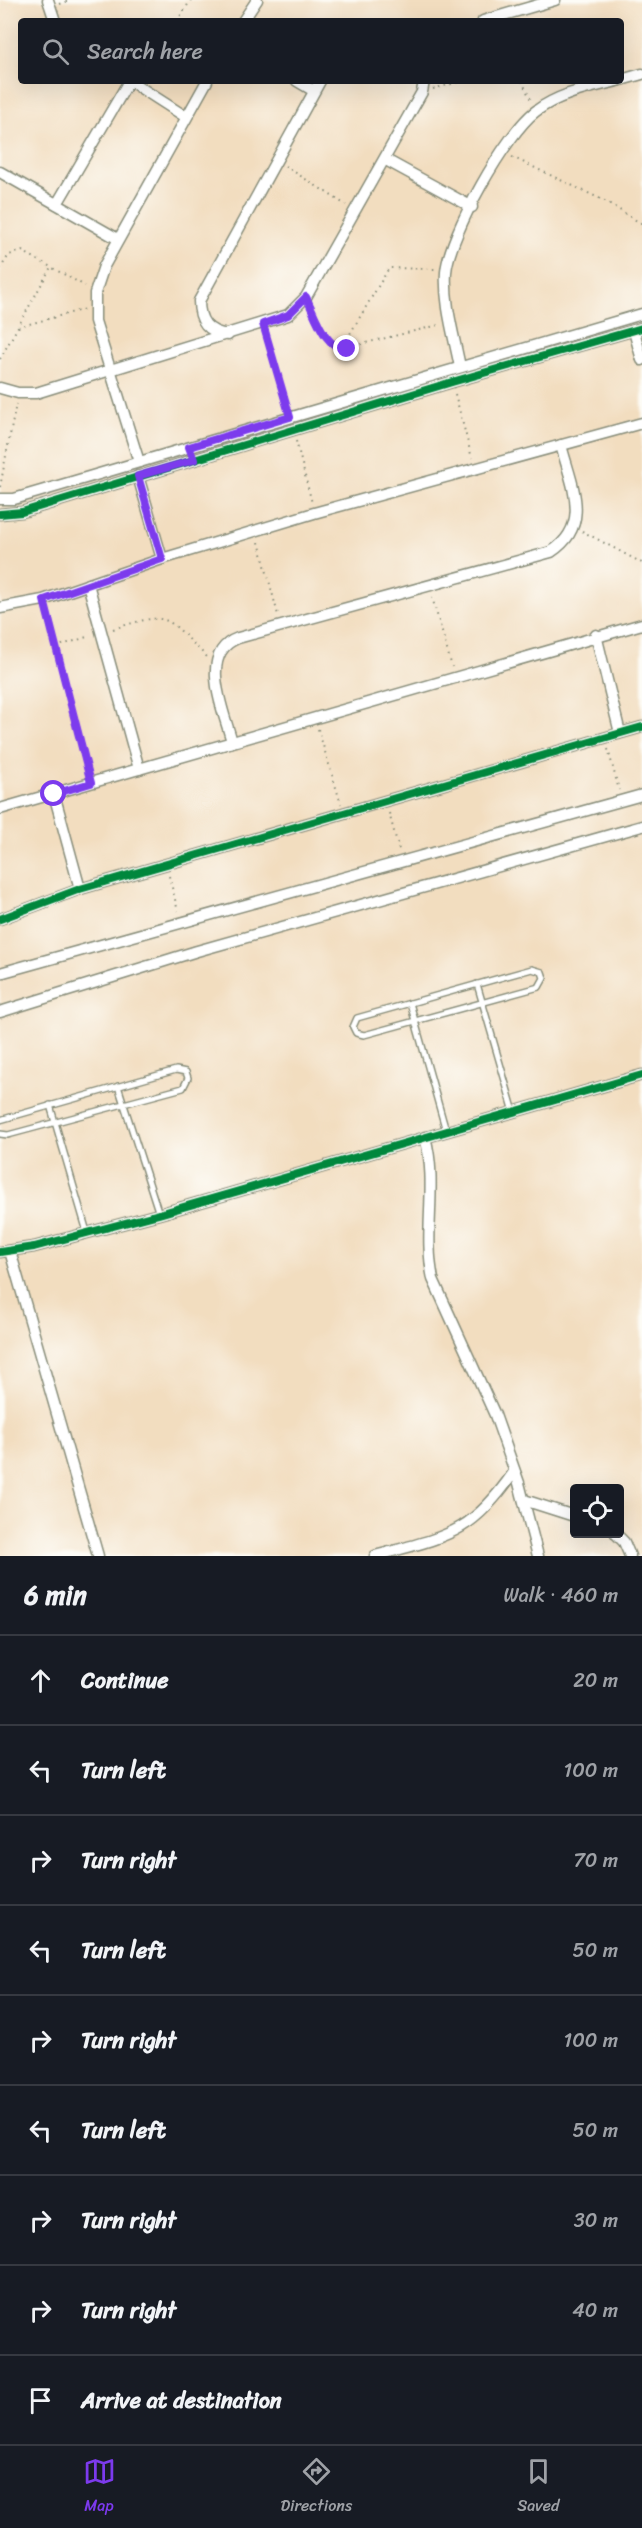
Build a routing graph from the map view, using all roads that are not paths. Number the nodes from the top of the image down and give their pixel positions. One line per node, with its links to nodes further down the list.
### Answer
1 (48, 0): 4 (street)
2 (257, 0): 5 (street)
3 (555, 0): 6 (street)
4 (54, 18)
5 (245, 18)
6 (493, 18)
7 (642, 74): 8 (street)
8 (624, 79)
9 (128, 84): 18 (street)
10 (135, 84): 15 (street)
11 (205, 84): 15 (street)
12 (605, 84): 19 (street)
13 (317, 86): 23 (street)
14 (423, 86): 16 (street)
15 (186, 117): 20 (street)
16 (386, 160): 19 (street); 23 (street)
17 (0, 172): 18 (street)
18 (57, 204): 20 (street)
19 (472, 207): 27 (street)
20 (118, 238): 28 (street)
21 (642, 314): 24 (street)
22 (638, 330): 25 (street); 26 (street)
23 (228, 335): 28 (street)
24 (537, 344): 25 (street); 27 (street)
25 (540, 357): 33 (street)
26 (642, 360)
27 (460, 367): 32 (street)
28 (109, 372): 29 (street); 34 (street)
29 (0, 388)
30 (642, 423): 31 (street)
31 (561, 445): 38 (street); 45 (street)
32 (189, 447): 33 (street); 34 (street)
33 (194, 460): 35 (street)
34 (139, 462): 36 (street)
35 (138, 476): 37 (street); 38 (street)
36 (0, 500)
37 (0, 514)
38 (162, 559): 39 (street)
39 (88, 584): 40 (street); 46 (street)
40 (0, 608)
41 (642, 624): 42 (street)
42 (596, 635): 44 (street); 45 (street)
43 (642, 727): 44 (street)
44 (620, 733): 51 (street)
45 (231, 742): 46 (street)
46 (139, 769): 47 (street)
47 (54, 794): 49 (street); 51 (street)
48 (642, 795): 53 (street)
49 (0, 809)
50 (642, 826): 57 (street)
51 (80, 889): 52 (street)
52 (0, 919)
53 (0, 973)
54 (477, 984): 55 (lane); 56 (lane); 56 (lane)
55 (410, 1003): 58 (lane); 58 (lane)
56 (482, 1003): 58 (lane); 63 (lane)
57 (0, 1012)
58 (415, 1021): 66 (lane)
59 (642, 1075): 63 (street)
60 (118, 1086): 61 (lane); 62 (lane); 62 (lane)
61 (50, 1105): 64 (lane); 65 (lane)
62 (123, 1105): 65 (lane); 69 (lane)
63 (514, 1112): 66 (street)
64 (0, 1120)
65 (55, 1123): 67 (lane); 70 (lane)
66 (446, 1131): 68 (street)
67 (0, 1134)
68 (425, 1137): 69 (street); 72 (street)
69 (159, 1214): 70 (street)
70 (87, 1232): 71 (street)
71 (5, 1251): 76 (street)
72 (514, 1472): 73 (street); 77 (street)
73 (524, 1500): 74 (street); 78 (street)
74 (570, 1515)
75 (620, 1538): 79 (street)
76 (98, 1556)
77 (375, 1556)
78 (538, 1556)
79 (630, 1556)

